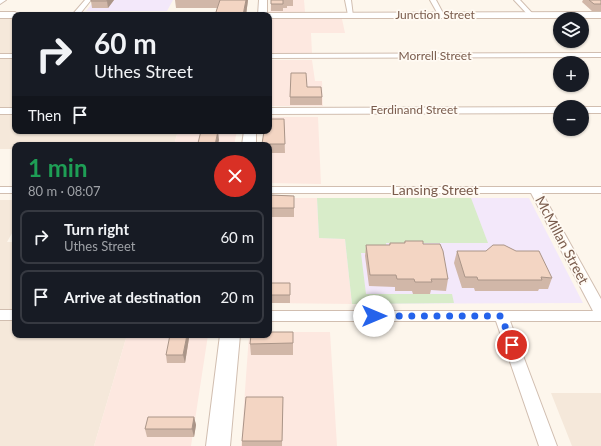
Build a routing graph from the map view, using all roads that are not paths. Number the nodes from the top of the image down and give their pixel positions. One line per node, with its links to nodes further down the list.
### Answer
1 (3, 0): 7 (street)
2 (88, 0): 8 (street)
3 (263, 0): 9 (street)
4 (348, 0): 11 (street)
5 (432, 0): 12 (street)
6 (517, 0): 13 (street)
7 (0, 2)
8 (78, 12)
9 (262, 12)
10 (272, 15): 11 (street, Junction Street)
11 (351, 15): 12 (street, Junction Street)
12 (441, 15): 13 (street, Junction Street)
13 (531, 15): 14 (street, Junction Street)
14 (601, 15)
15 (0, 16): 16 (street)
16 (12, 16)
17 (601, 55): 20 (street, Morrell Street)
18 (0, 56): 19 (street)
19 (12, 56)
20 (272, 56)
21 (272, 110): 22 (street, Ferdinand Street)
22 (553, 110)
23 (589, 110): 24 (street)
24 (601, 110)
25 (0, 111): 26 (street)
26 (12, 111)
27 (0, 190): 28 (street)
28 (12, 190)
29 (272, 190): 30 (street, Lansing Street)
30 (535, 190): 31 (street, Lansing Street); 32 (street, McMillan Street)
31 (601, 190)
32 (601, 312)
33 (0, 315): 34 (street)
34 (12, 315)
35 (272, 316): 36 (street)
36 (501, 316): 37 (street); 40 (street)
37 (601, 316)
38 (230, 338): 39 (street)
39 (218, 446)
40 (548, 446)

